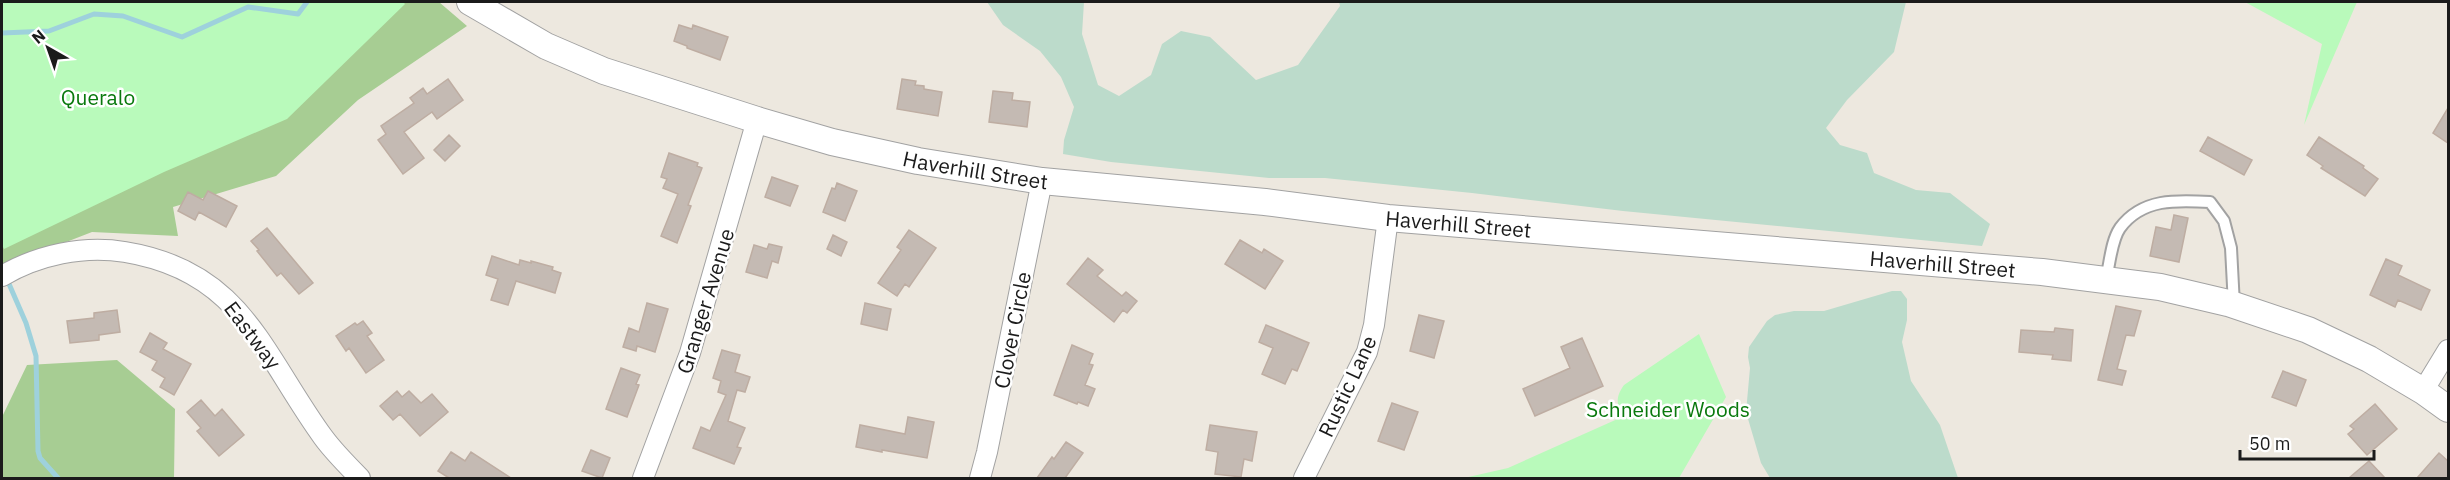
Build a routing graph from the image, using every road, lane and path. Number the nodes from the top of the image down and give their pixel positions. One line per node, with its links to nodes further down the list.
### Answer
1 (470, 2): 2 (street, Haverhill Street)
2 (757, 120): 3 (street, Haverhill Street); 12 (street, Granger Avenue)
3 (1042, 181): 4 (street, Haverhill Street); 13 (street, Clover Circle)
4 (1388, 218): 6 (street, Haverhill Street); 14 (street, Rustic Lane)
5 (9, 272): 11 (street, Eastway)
6 (2106, 278): 7 (street, Haverhill Street); 7 (lane)
7 (2235, 305): 9 (street, Haverhill Street)
8 (2448, 350): 9 (street)
9 (2423, 390): 10 (street, Haverhill Street)
10 (2448, 409)
11 (360, 478)
12 (643, 478)
13 (980, 478)
14 (1304, 478)

